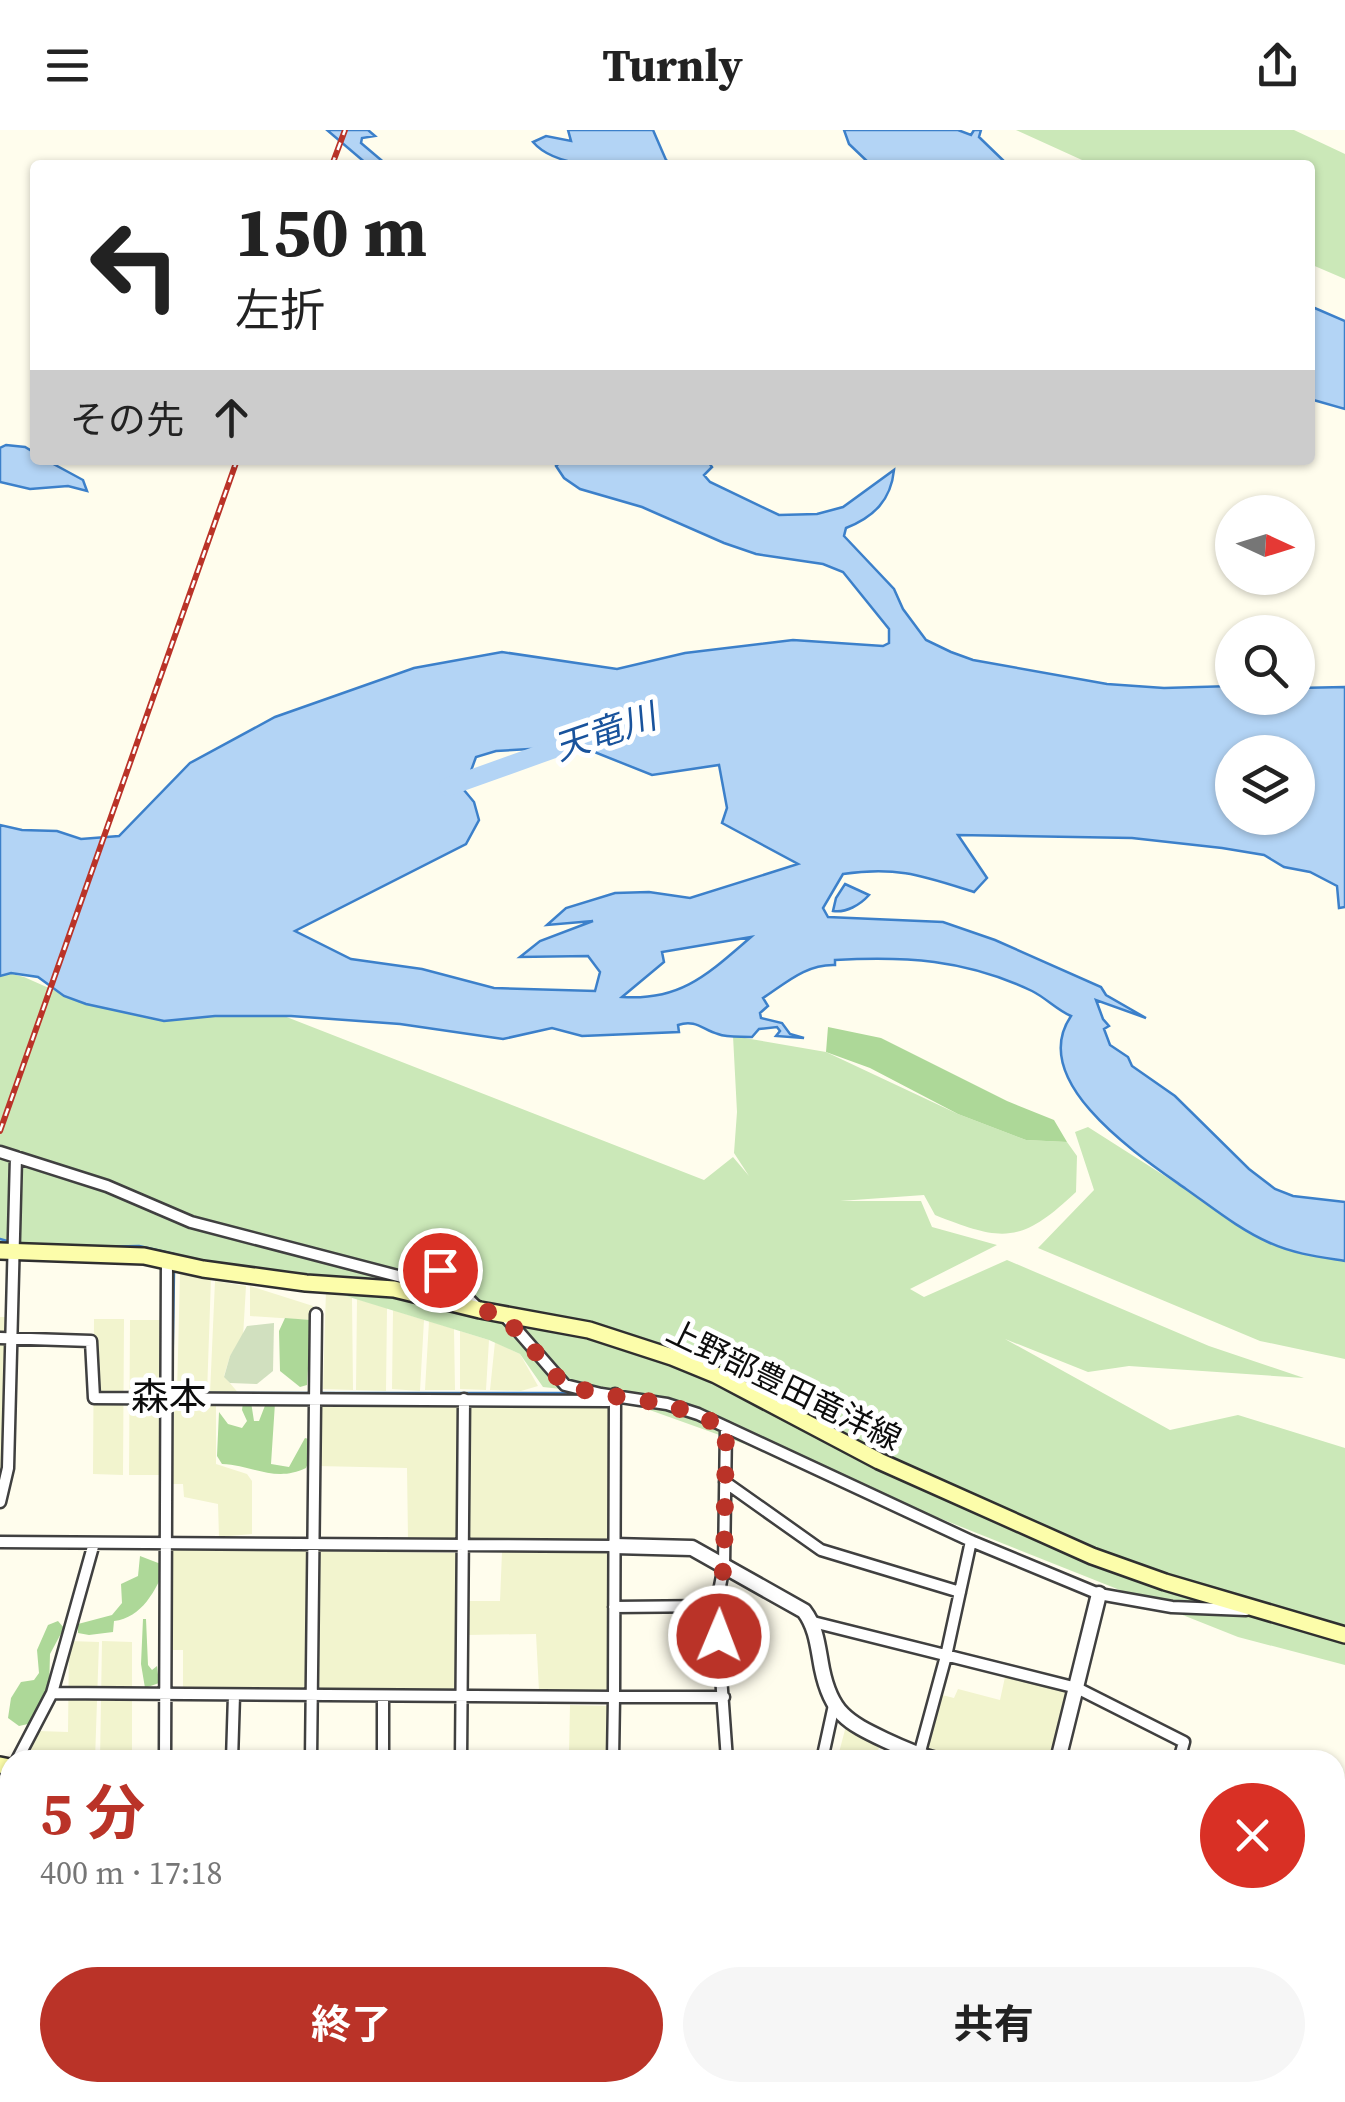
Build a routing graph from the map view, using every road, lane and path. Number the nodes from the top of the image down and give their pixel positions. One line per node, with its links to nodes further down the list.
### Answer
1 (0, 1152): 2 (street)
2 (16, 1157): 3 (street); 6 (street)
3 (6, 1252): 5 (main road, 上野部豊田竜洋線); 10 (street)
4 (424, 1256): 7 (street)
5 (167, 1261): 6 (main road, 上野部豊田竜洋線); 11 (street)
6 (453, 1302): 7 (main road, 上野部豊田竜洋線)
7 (480, 1310): 9 (main road, 上野部豊田竜洋線)
8 (316, 1314): 12 (street)
9 (503, 1315): 13 (street); 30 (main road, 上野部豊田竜洋線)
10 (5, 1338): 11 (street); 17 (street)
11 (167, 1398): 12 (street); 21 (street)
12 (314, 1398): 14 (street); 22 (street)
13 (615, 1398): 14 (street); 15 (street); 24 (street)
14 (464, 1399): 23 (street)
15 (726, 1427): 16 (street); 19 (street)
16 (726, 1482): 25 (street); 26 (street)
17 (0, 1502)
18 (0, 1542): 20 (street)
19 (971, 1542): 26 (street); 27 (street)
20 (94, 1543): 21 (street); 35 (street)
21 (166, 1544): 22 (street); 36 (street)
22 (314, 1544): 23 (street); 38 (street)
23 (464, 1546): 24 (street); 40 (street)
24 (614, 1546): 25 (street); 28 (street)
25 (724, 1566): 29 (street); 31 (street)
26 (960, 1592): 33 (street)
27 (1099, 1594): 30 (street); 34 (street)
28 (614, 1606): 29 (street); 41 (street)
29 (716, 1606): 42 (street)
30 (1254, 1610): 32 (main road, 上野部豊田竜洋線)
31 (813, 1622): 33 (street); 43 (street)
32 (1345, 1635)
33 (946, 1656): 34 (street); 54 (street)
34 (1077, 1688): 55 (street); 56 (street)
35 (52, 1693): 36 (street); 44 (street)
36 (165, 1694): 37 (street); 45 (street)
37 (234, 1695): 38 (street); 46 (street)
38 (311, 1696): 39 (street); 47 (street)
39 (383, 1696): 40 (street); 48 (street)
40 (463, 1697): 41 (street); 49 (street)
41 (614, 1697): 42 (street); 50 (street)
42 (724, 1697): 51 (street)
43 (834, 1705): 52 (street); 53 (street)
44 (22, 1750)
45 (165, 1750)
46 (232, 1750)
47 (311, 1750)
48 (382, 1750)
49 (461, 1750)
50 (613, 1750)
51 (727, 1750)
52 (824, 1750)
53 (902, 1750)
54 (920, 1750)
55 (1061, 1750)
56 (1182, 1750)

